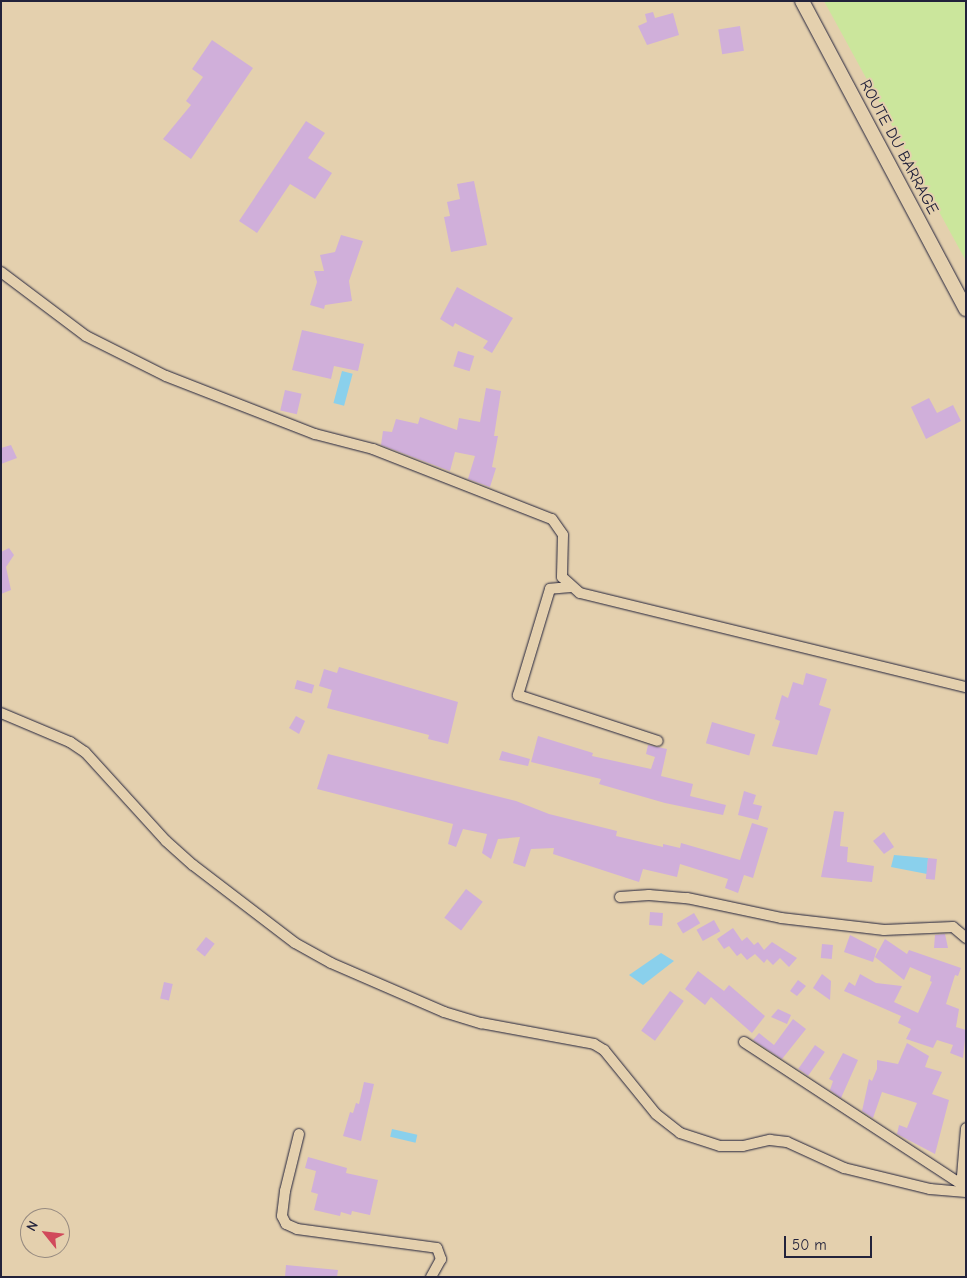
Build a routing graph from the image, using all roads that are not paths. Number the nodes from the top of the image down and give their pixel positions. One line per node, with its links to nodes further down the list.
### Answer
1 (802, 1): 3 (main road, ROUTE DU BARRAGE)
2 (1, 272): 4 (street)
3 (966, 309)
4 (571, 587): 5 (street); 7 (street)
5 (966, 687)
6 (1, 713): 13 (street)
7 (658, 741)
8 (620, 897): 9 (street)
9 (966, 938)
10 (744, 1042): 13 (street)
11 (966, 1128): 13 (street)
12 (298, 1134): 14 (street)
13 (963, 1189)
14 (431, 1277)

